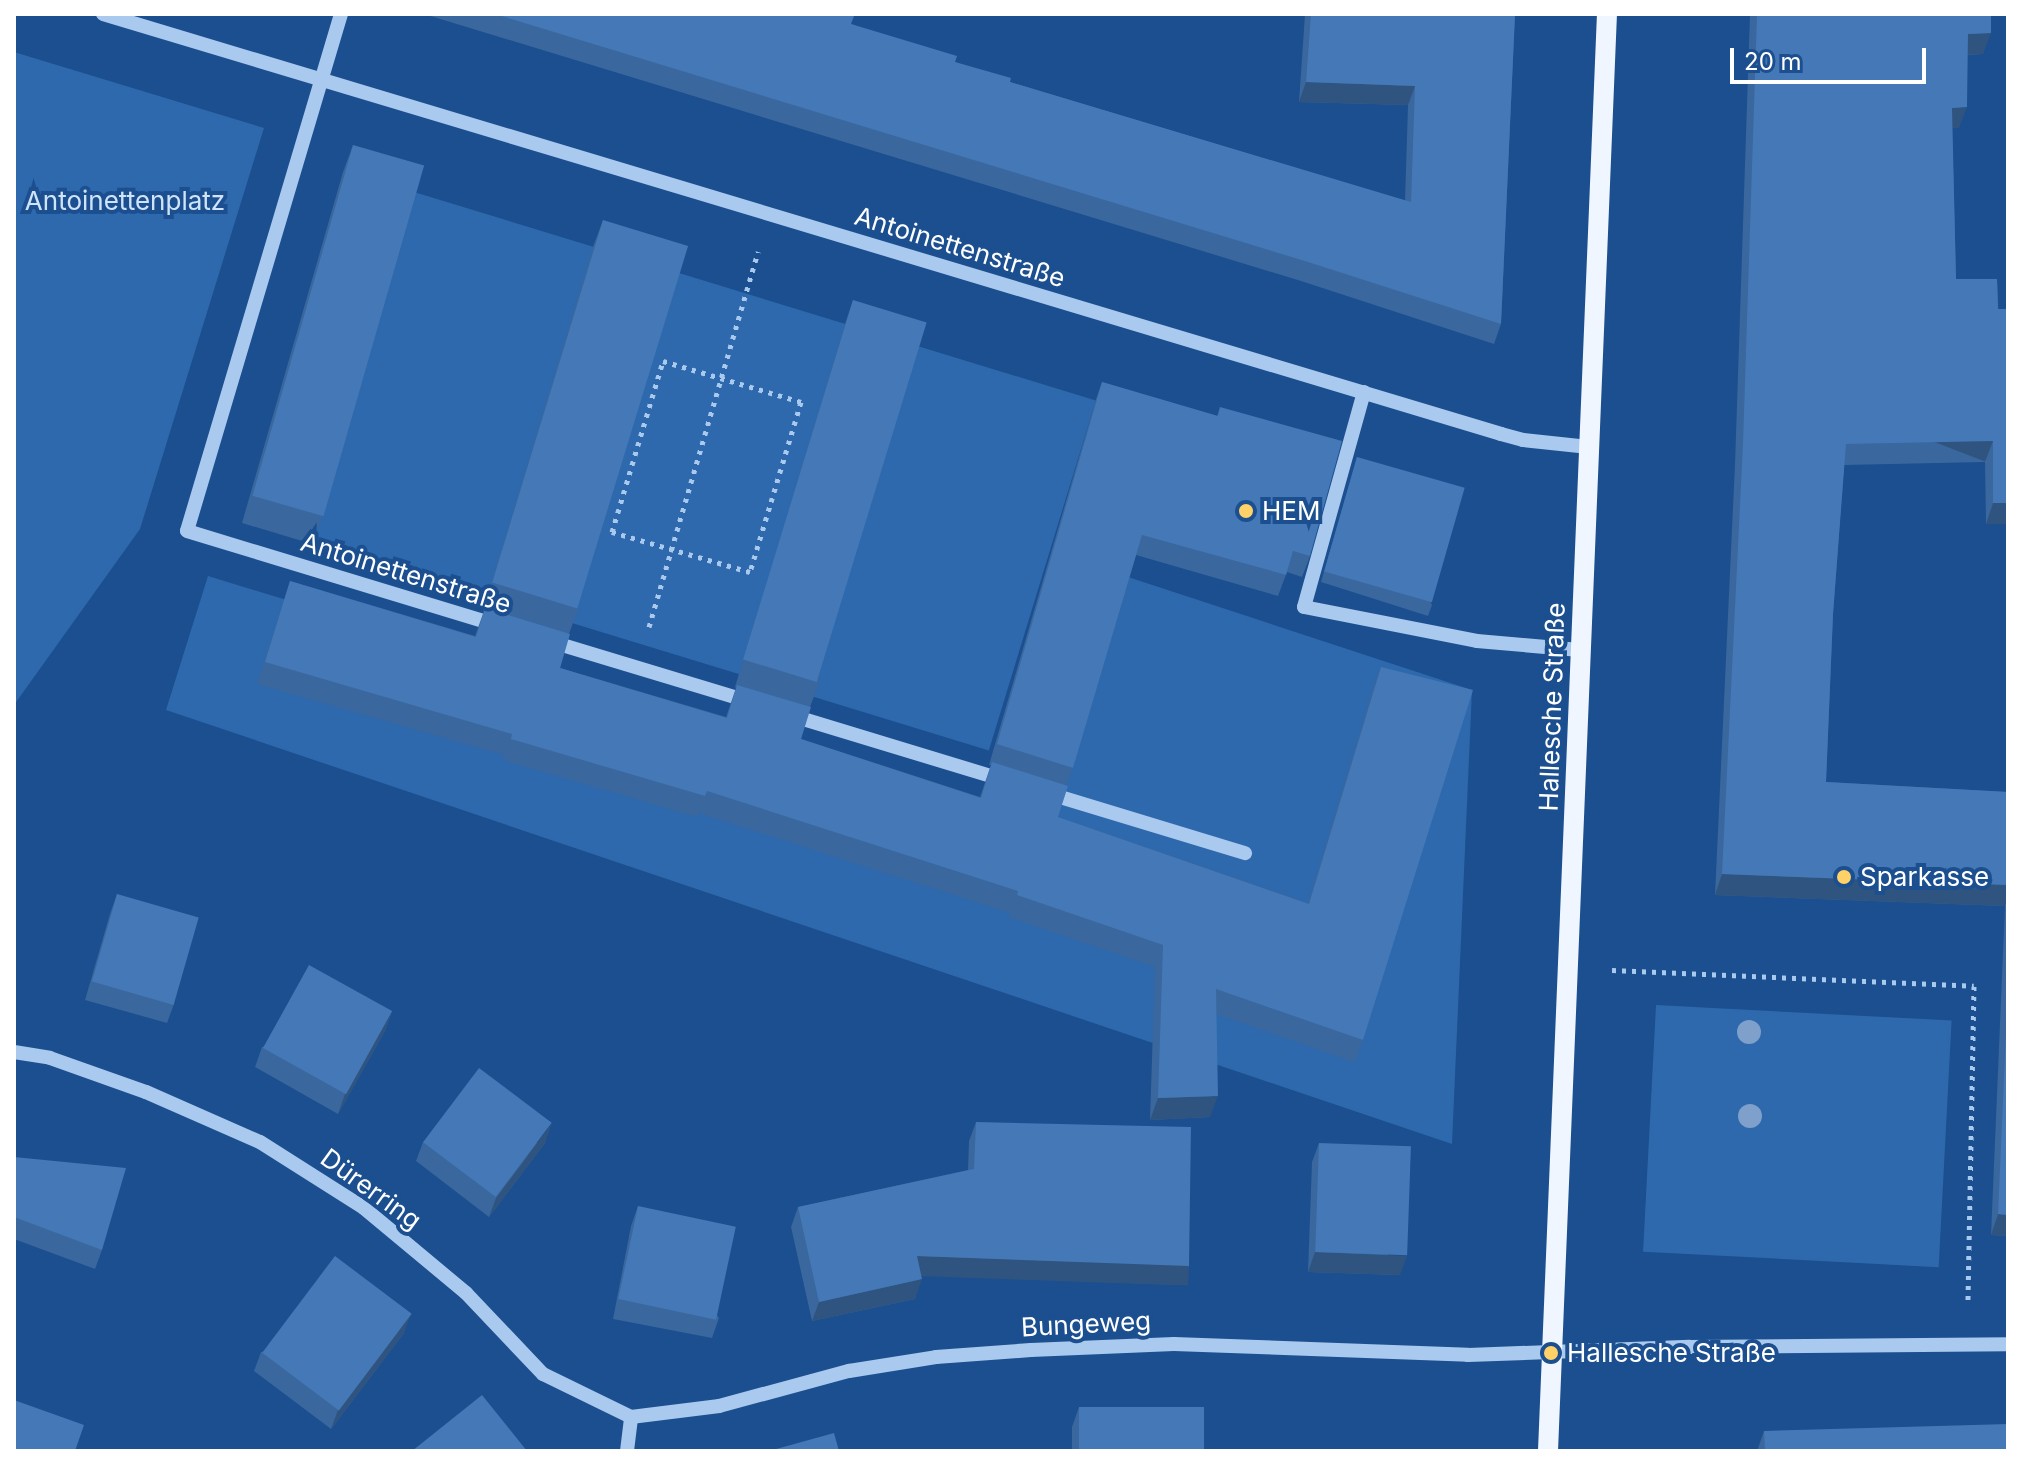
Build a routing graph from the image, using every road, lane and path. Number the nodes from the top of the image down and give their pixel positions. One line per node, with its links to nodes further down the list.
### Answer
1 (103, 14): 4 (street, Antoinettenstraße)
2 (341, 14): 4 (street)
3 (1607, 14): 8 (main road, Hallesche Straße)
4 (321, 79): 5 (street, Antoinettenstraße); 11 (street, Antoinettenstraße)
5 (770, 213): 6 (path); 7 (street, Antoinettenstraße)
6 (722, 378): 9 (path); 9 (path); 9 (path)
7 (1364, 392): 8 (street, Antoinettenstraße); 10 (street)
8 (1589, 447): 10 (main road, Hallesche Straße)
9 (672, 549): 11 (path)
10 (1580, 650): 17 (main road, Hallesche Straße)
11 (637, 668): 12 (street, Antoinettenstraße)
12 (758, 705)
13 (774, 709): 14 (street)
14 (1017, 784)
15 (1032, 788): 16 (street)
16 (1245, 853)
17 (1567, 968): 19 (path); 21 (main road, Hallesche Straße)
18 (14, 1052): 22 (street, Dürerring)
19 (1967, 1344): 20 (street, Bungeweg); 21 (street, Bungeweg)
20 (2008, 1344)
21 (1551, 1353): 22 (street, Bungeweg); 24 (main road, Hallesche Straße)
22 (631, 1417): 23 (street)
23 (627, 1451)
24 (1548, 1451)

